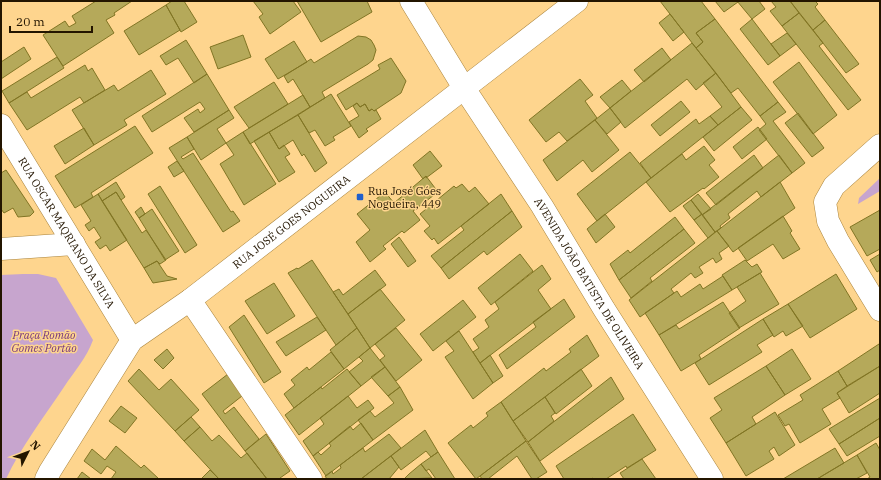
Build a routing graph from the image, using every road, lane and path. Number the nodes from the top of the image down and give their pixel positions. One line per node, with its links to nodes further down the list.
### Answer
1 (411, 1): 3 (street, AVENIDA JOÃO BATISTA DE OLIVEIRA)
2 (577, 1): 3 (street, RUA JOSÉ GOES NOGUEIRA)
3 (464, 88): 8 (street, RUA JOSÉ GOES NOGUEIRA); 13 (street, AVENIDA JOÃO BATISTA DE OLIVEIRA)
4 (1, 125): 6 (street, RUA OSCAR MAQRIANO DA SILVA)
5 (880, 145): 9 (street)
6 (74, 244): 7 (street); 10 (street, RUA OSCAR MAQRIANO DA SILVA)
7 (1, 249)
8 (190, 300): 10 (street, RUA JOSÉ GOES NOGUEIRA); 12 (street)
9 (880, 310)
10 (132, 340): 11 (street, RUA JOSÉ GOES NOGUEIRA)
11 (46, 479)
12 (311, 479)
13 (712, 479)

